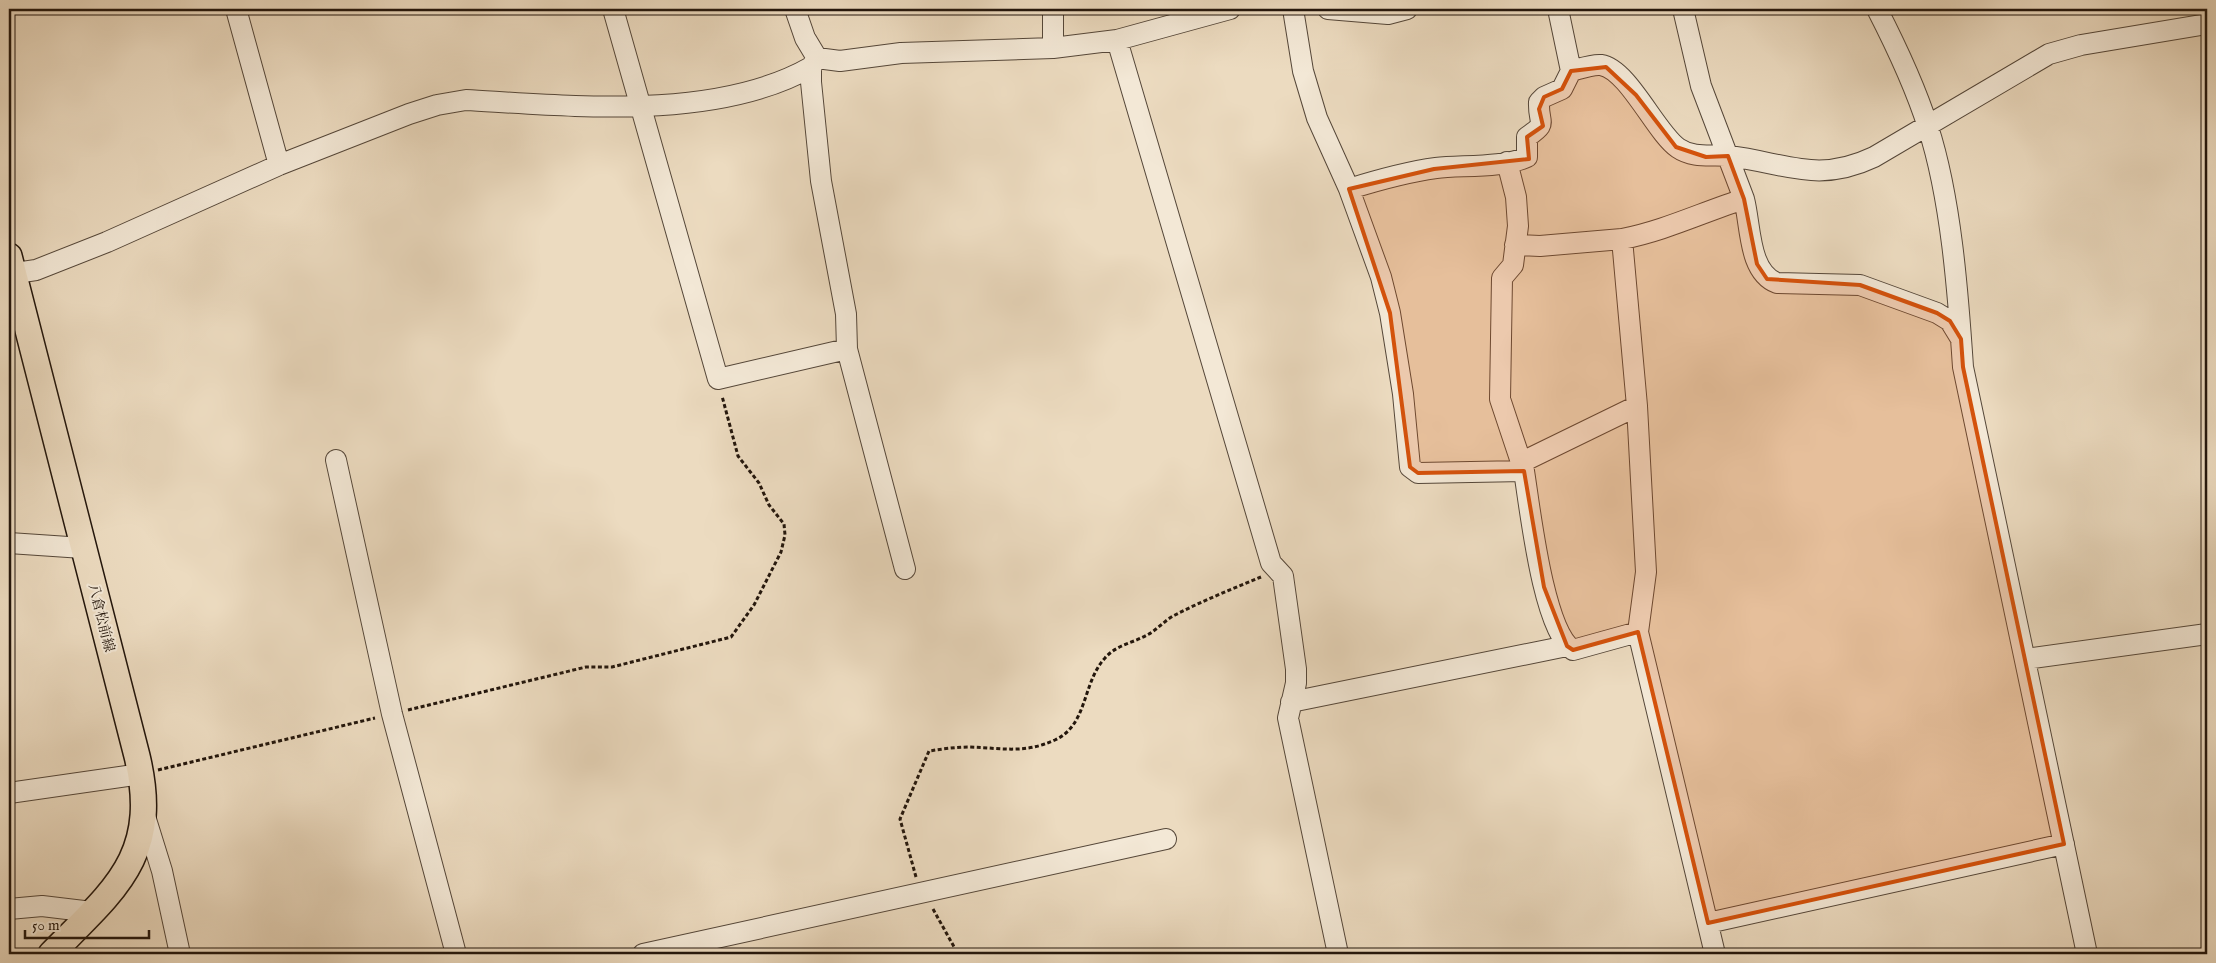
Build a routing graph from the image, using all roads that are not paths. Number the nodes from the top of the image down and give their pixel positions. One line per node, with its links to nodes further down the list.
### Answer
1 (236, 9): 21 (street)
2 (613, 9): 17 (street)
3 (795, 9): 15 (street)
4 (1052, 9): 14 (street)
5 (1230, 9): 13 (street)
6 (1293, 9): 22 (street)
7 (1328, 9): 8 (street)
8 (1408, 9)
9 (1558, 9): 16 (street)
10 (1683, 9): 19 (street)
11 (1877, 9): 18 (street)
12 (2207, 24): 18 (street)
13 (1117, 40): 14 (street); 39 (street)
14 (1053, 48): 15 (street)
15 (814, 63): 17 (street); 28 (street)
16 (1571, 70): 19 (street); 20 (street)
17 (640, 106): 21 (street); 28 (street)
18 (1928, 126): 19 (street); 27 (street)
19 (1728, 156): 23 (street)
20 (1507, 162): 22 (street); 25 (street)
21 (279, 165): 26 (street)
22 (1350, 189): 31 (street)
23 (1744, 198): 24 (street); 27 (street)
24 (1622, 239): 25 (street); 29 (street)
25 (1515, 246): 31 (street)
26 (10, 268): 33 (main road, 八倉松前線)
27 (1961, 339): 38 (street)
28 (847, 349): 34 (street)
29 (1637, 406): 31 (street); 35 (street)
30 (336, 460): 50 (street)
31 (1523, 466): 37 (street)
32 (9, 543): 33 (street)
33 (83, 548): 40 (main road, 八倉松前線)
34 (905, 569)
35 (1638, 632): 37 (street); 47 (street)
36 (2207, 634): 38 (street)
37 (1567, 646): 39 (street)
38 (2025, 660): 44 (street)
39 (1291, 702): 52 (street)
40 (141, 774): 41 (street); 42 (main road, 八倉松前線)
41 (9, 792)
42 (144, 813): 46 (main road, 八倉松前線); 49 (street)
43 (1166, 839): 51 (street)
44 (2064, 844): 47 (street); 54 (street)
45 (9, 909): 46 (street)
46 (92, 912): 48 (main road, 八倉松前線)
47 (1708, 923): 53 (street)
48 (51, 954)
49 (180, 954)
50 (456, 954)
51 (643, 954)
52 (1338, 954)
53 (1715, 954)
54 (2087, 954)

